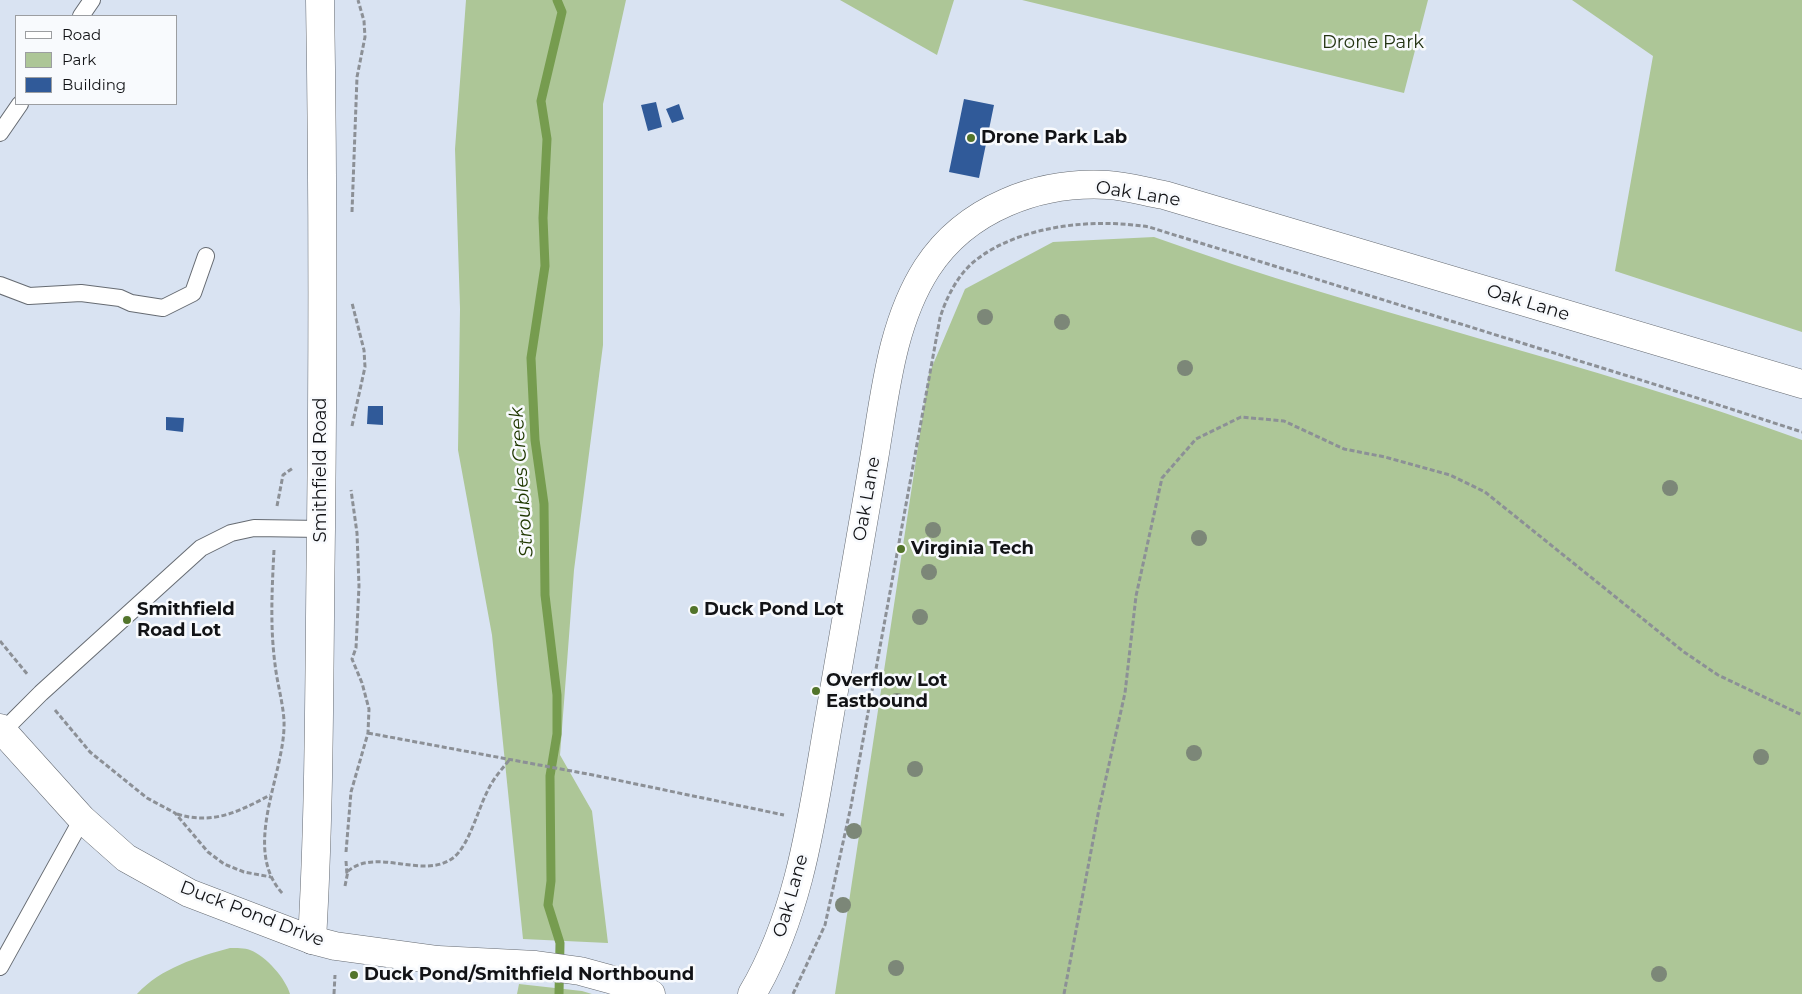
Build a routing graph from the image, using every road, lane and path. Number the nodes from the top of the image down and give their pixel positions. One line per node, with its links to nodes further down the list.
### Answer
1 (92, 0): 4 (lane)
2 (320, 0): 17 (street, Smithfield Road)
3 (358, 0): 7 (path)
4 (82, 15)
5 (19, 105): 6 (lane)
6 (0, 133)
7 (352, 220)
8 (206, 256): 9 (lane)
9 (0, 285)
10 (351, 299): 12 (path)
11 (1802, 384): 37 (street, Oak Lane)
12 (351, 430)
13 (1802, 432): 38 (path)
14 (300, 465): 16 (path)
15 (349, 483): 24 (path)
16 (276, 509)
17 (321, 529): 23 (lane); 32 (street, Smithfield Road)
18 (274, 547): 26 (path)
19 (0, 642): 20 (path)
20 (30, 678)
21 (52, 707): 27 (path)
22 (1802, 716): 39 (path)
23 (1, 730): 29 (street, Duck Pond Drive)
24 (368, 733): 25 (path); 25 (path)
25 (510, 759): 28 (path)
26 (270, 795): 27 (path); 30 (path)
27 (175, 813): 30 (path)
28 (792, 817)
29 (82, 819): 32 (street, Duck Pond Drive); 33 (lane)
30 (271, 877): 31 (path)
31 (283, 894)
32 (312, 940): 36 (street, Duck Pond Drive)
33 (0, 967)
34 (335, 970): 35 (path)
35 (334, 994)
36 (651, 994)
37 (752, 994)
38 (793, 994)
39 (1064, 994)

